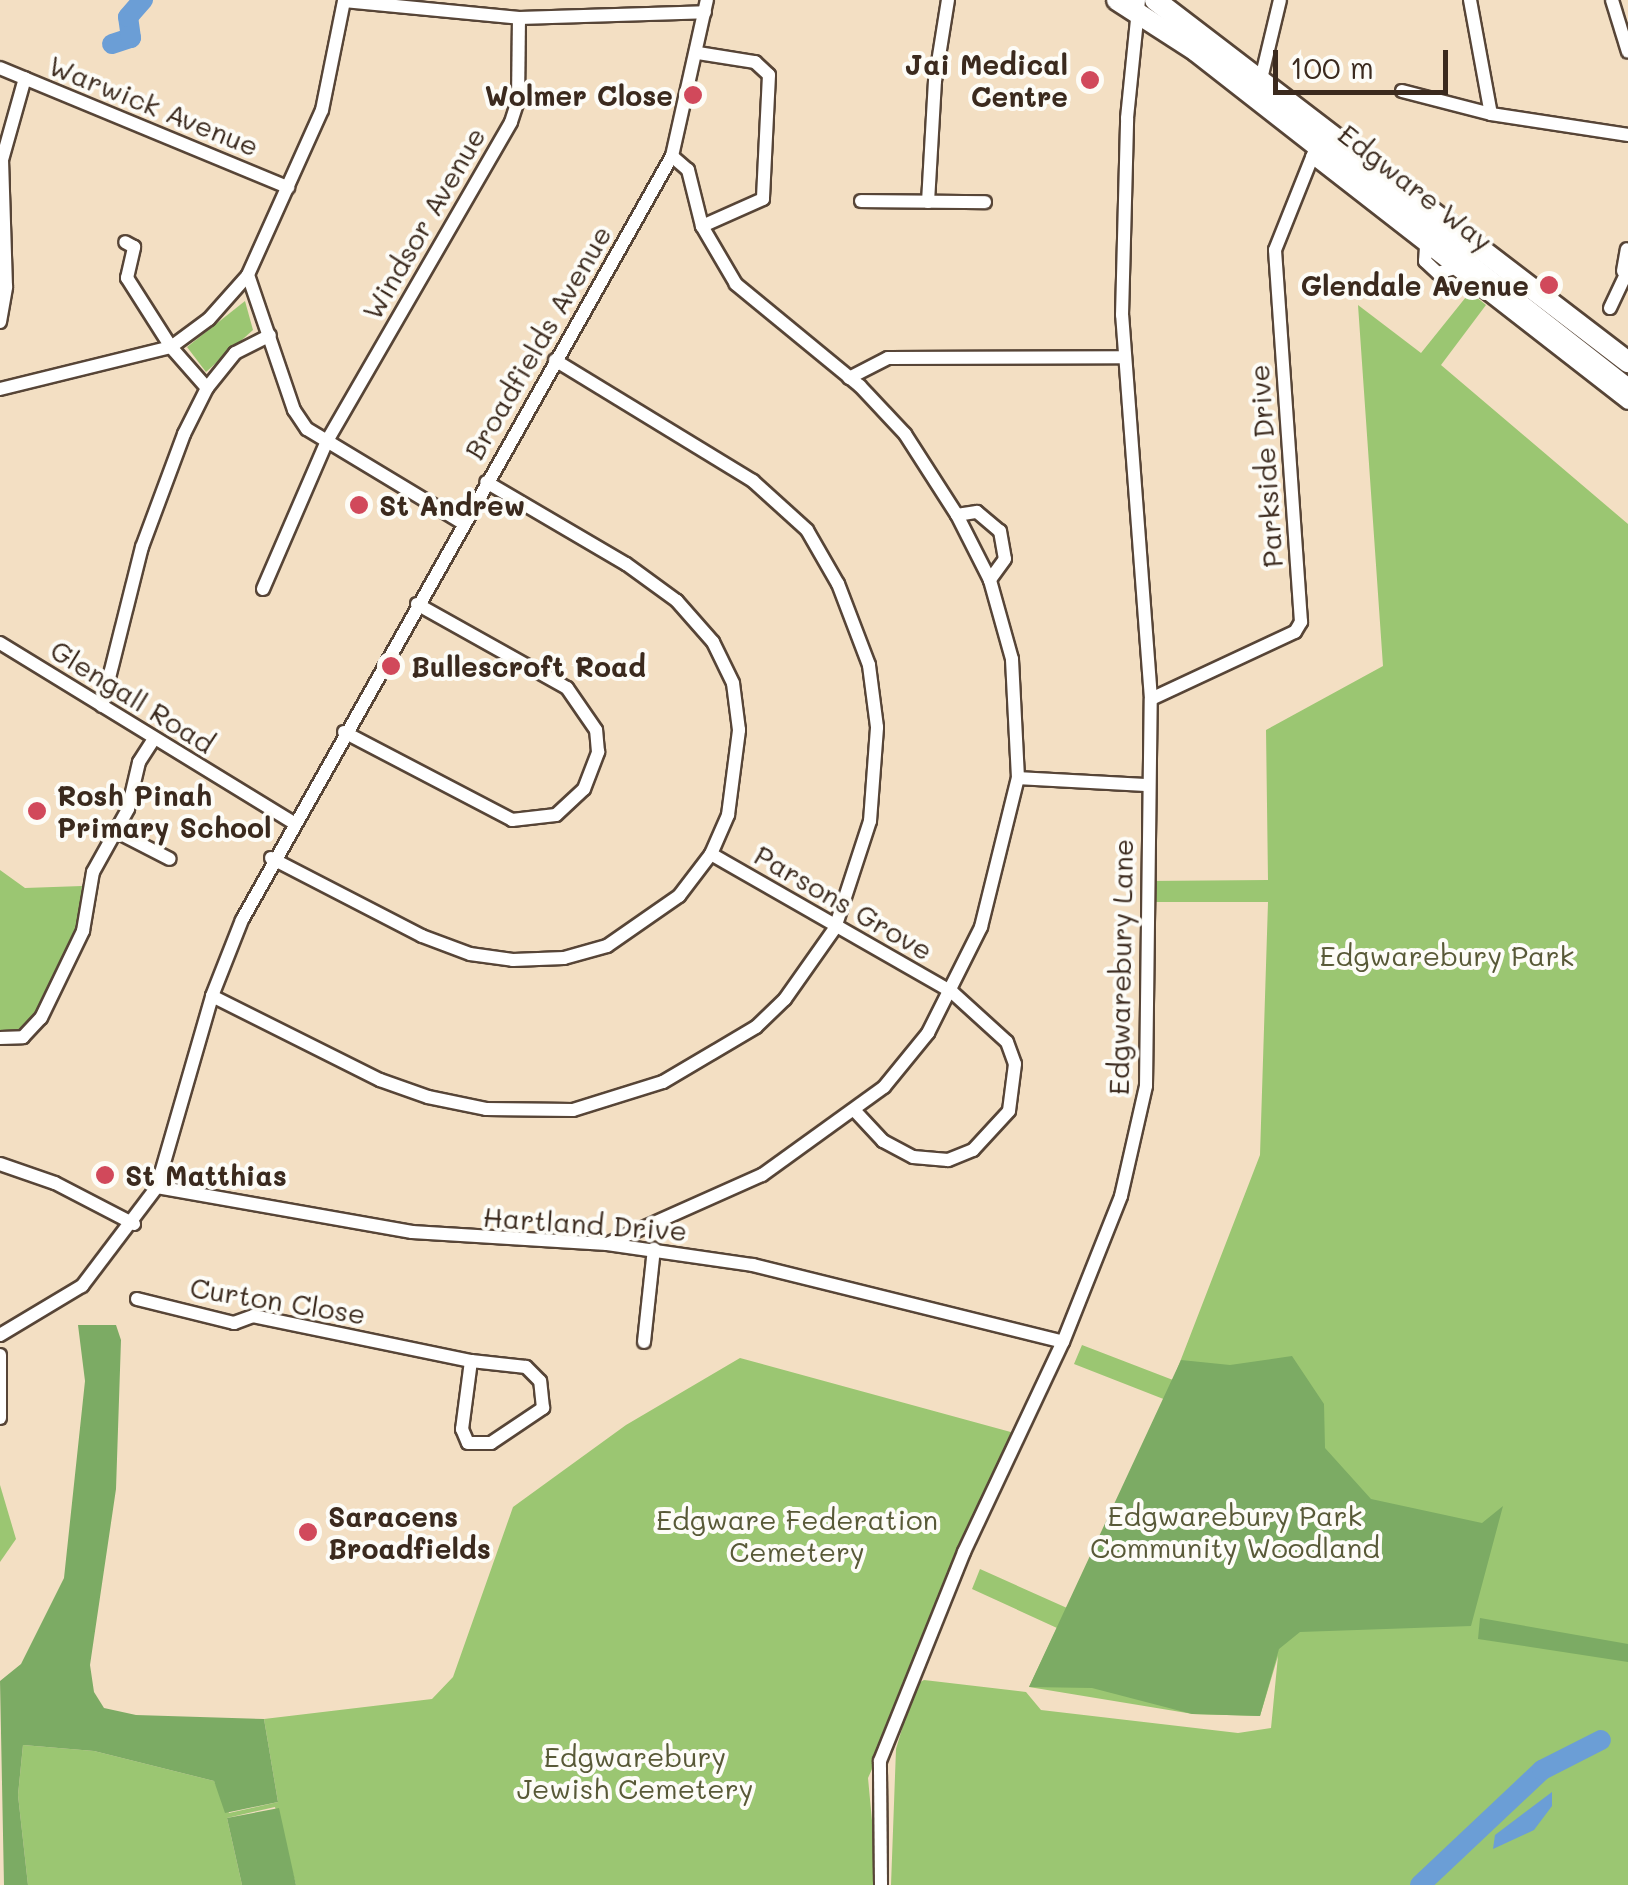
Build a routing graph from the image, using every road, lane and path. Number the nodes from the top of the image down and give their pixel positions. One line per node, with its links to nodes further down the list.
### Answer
1 (948, 0): 22 (street)
2 (1117, 0): 7 (highway, Edgware Way)
3 (1280, 0): 14 (street)
4 (1470, 0): 16 (street)
5 (1612, 0): 10 (street)
6 (344, 1): 9 (street); 20 (street)
7 (1144, 4): 14 (highway, Edgware Way); 18 (highway, Edgware Way); 33 (street, Edgwarebury Lane)
8 (706, 6): 9 (street); 11 (street, Broadfields Avenue)
9 (519, 18): 41 (street, Windsor Avenue)
10 (1628, 52)
11 (698, 54): 19 (street, Broadfields Avenue); 24 (street)
12 (0, 68): 13 (street, Warwick Avenue)
13 (25, 78): 20 (street, Warwick Avenue); 30 (street)
14 (1261, 78): 35 (highway, Edgware Way)
15 (1402, 91): 16 (street)
16 (1491, 114): 17 (street)
17 (1628, 135)
18 (1314, 151): 38 (highway, Edgware Way); 40 (street, Edgware Way); 49 (street, Parkside Drive)
19 (672, 156): 24 (street); 34 (street, Broadfields Avenue)
20 (288, 187): 28 (street)
21 (860, 201): 22 (street)
22 (928, 202): 23 (street)
23 (986, 202)
24 (702, 226): 36 (street)
25 (125, 242): 32 (street)
26 (1626, 249): 27 (street)
27 (1625, 271): 29 (street)
28 (248, 275): 31 (street); 32 (street)
29 (1610, 308)
30 (0, 322)
31 (270, 335): 37 (street); 41 (street)
32 (171, 347): 37 (street); 39 (street)
33 (1125, 357): 36 (street); 49 (street, Edgwarebury Lane)
34 (555, 360): 42 (street, Broadfields Avenue); 60 (street)
35 (1628, 362)
36 (849, 378): 43 (street)
37 (208, 388): 50 (street)
38 (1628, 388)
39 (0, 389)
40 (1628, 403)
41 (327, 442): 44 (street); 46 (street, Windsor Avenue)
42 (486, 482): 44 (street, Broadfields Avenue); 57 (street)
43 (957, 514): 45 (street); 45 (street)
44 (463, 523): 47 (street, Broadfields Avenue)
45 (990, 580): 53 (street)
46 (263, 589)
47 (416, 604): 51 (street, Broadfields Avenue); 51 (street)
48 (0, 643): 50 (street, Glengall Road)
49 (1151, 698): 54 (street, Edgwarebury Lane)
50 (102, 706): 52 (street, Glengall Road)
51 (344, 732): 55 (street, Broadfields Avenue)
52 (154, 739): 55 (street, Glengall Road); 56 (street)
53 (1018, 778): 54 (street); 61 (street)
54 (1149, 786): 73 (street, Edgwarebury Lane)
55 (292, 822): 58 (street, Broadfields Avenue)
56 (117, 832): 59 (street); 63 (street)
57 (711, 854): 58 (street); 60 (street, Parsons Grove)
58 (271, 858): 62 (street, Broadfields Avenue)
59 (170, 859)
60 (835, 928): 61 (street, Parsons Grove); 62 (street)
61 (952, 992): 64 (street); 64 (street, Parsons Grove)
62 (212, 996): 66 (street, Broadfields Avenue)
63 (0, 1038)
64 (856, 1112): 68 (street)
65 (0, 1164): 67 (street)
66 (157, 1187): 67 (street, Broadfields Avenue); 68 (street, Hartland Drive)
67 (134, 1224): 71 (street, Broadfields Avenue)
68 (608, 1244): 69 (street, Hartland Drive)
69 (654, 1249): 72 (street); 73 (street, Hartland Drive)
70 (137, 1300): 75 (street, Curton Close)
71 (0, 1335)
72 (644, 1342)
73 (1063, 1342): 77 (street, Edgwarebury Lane)
74 (0, 1354): 76 (street)
75 (471, 1361): 75 (street, Curton Close)
76 (0, 1418)
77 (881, 1885)

